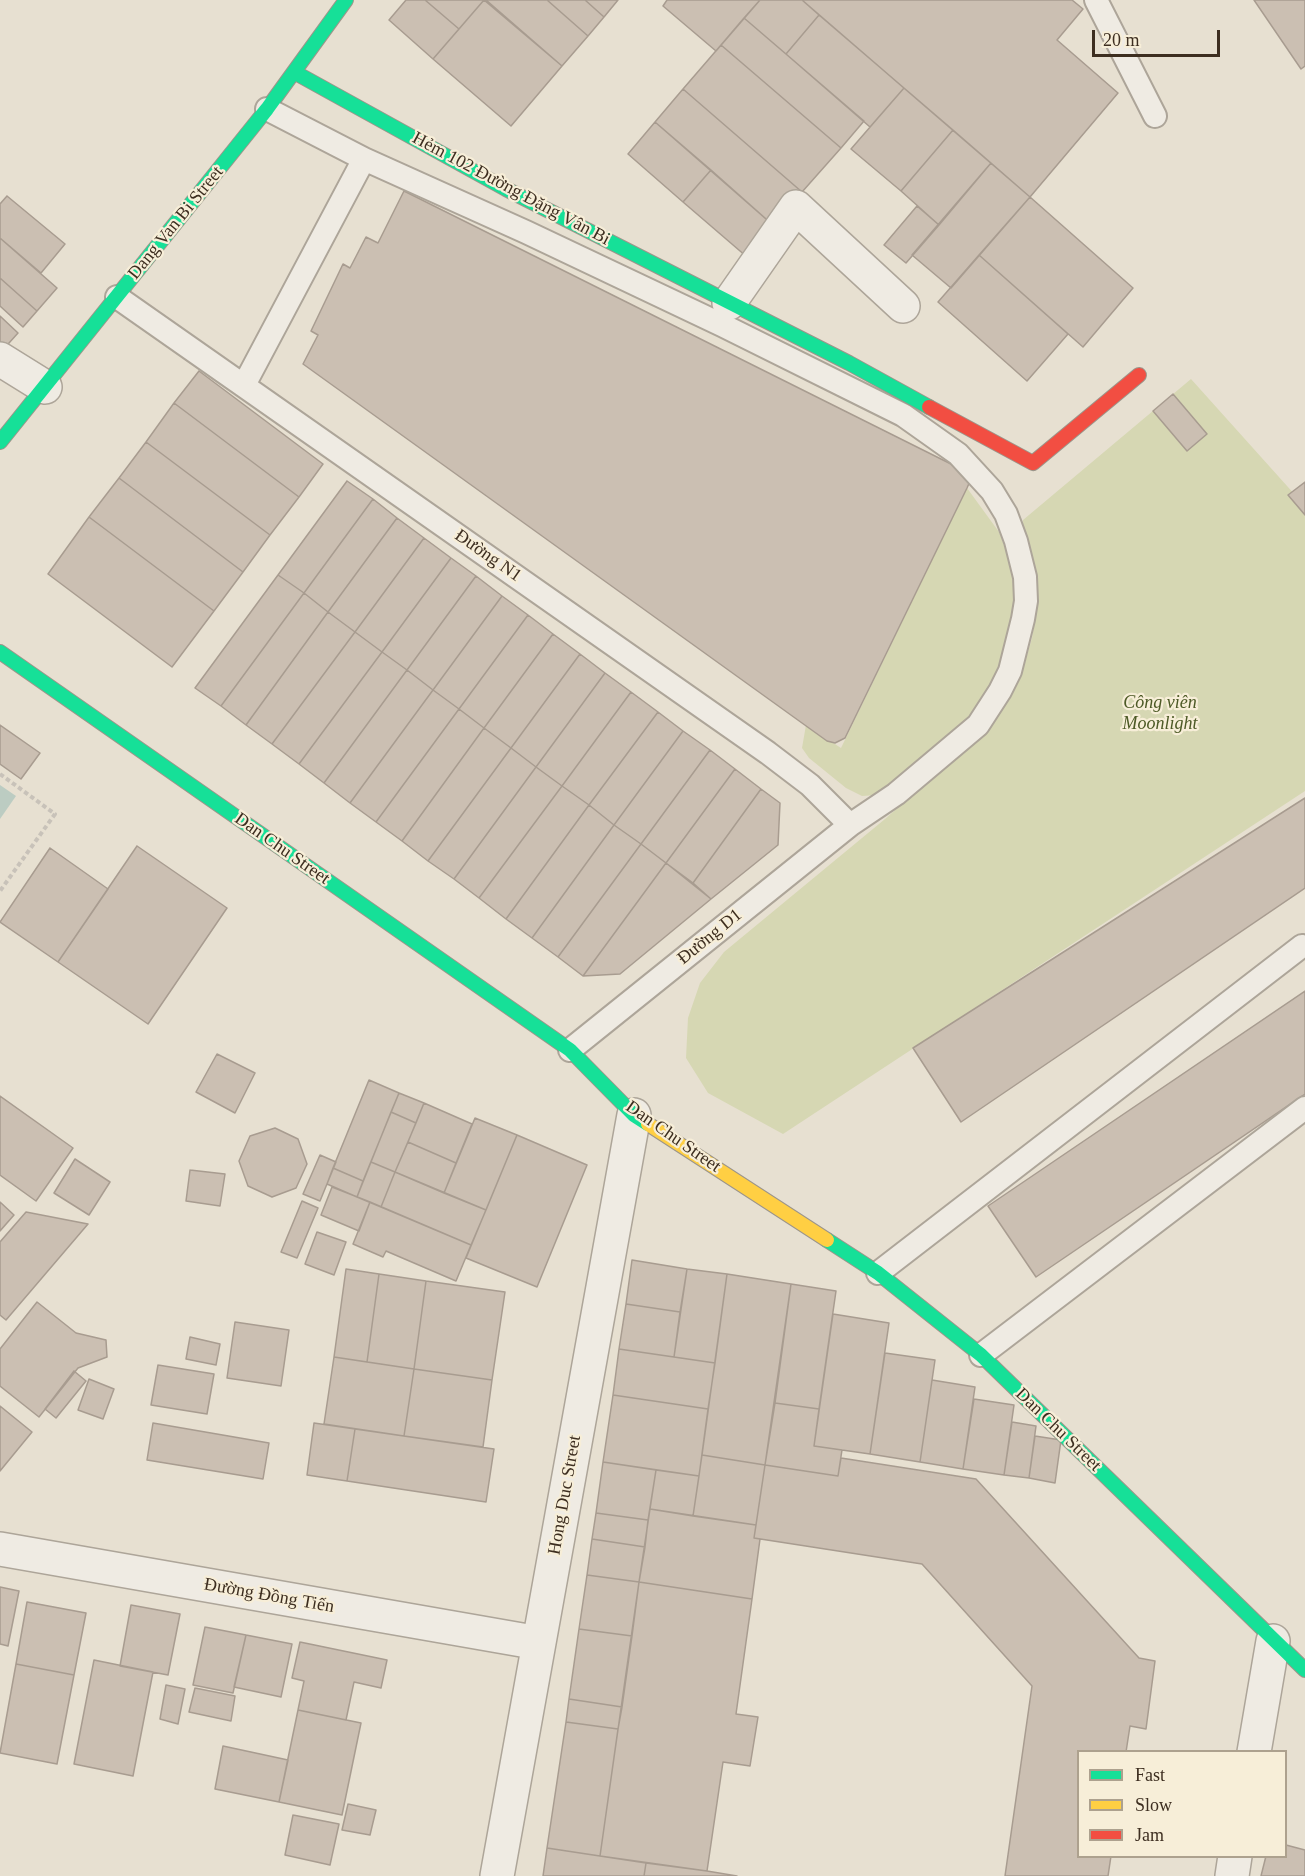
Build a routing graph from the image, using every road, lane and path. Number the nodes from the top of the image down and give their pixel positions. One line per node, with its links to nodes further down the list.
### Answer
1 (346, 0): 3 (street, Dang Van Bi Street)
2 (1096, 0): 5 (lane)
3 (294, 72): 4 (street, Dang Van Bi Street); 8 (street, Hẻm 102 Đường Đặng Vân Bi)
4 (267, 109): 6 (lane, Đường D1); 7 (street, Dang Van Bi Street)
5 (1155, 116)
6 (364, 159): 12 (lane); 17 (lane, Đường D1)
7 (117, 297): 12 (lane, Đường N1); 13 (street, Dang Van Bi Street)
8 (729, 303): 9 (street); 11 (street, Hẻm 102 Đường Đặng Vân Bi)
9 (903, 306)
10 (0, 359): 13 (street)
11 (1139, 375)
12 (244, 385): 17 (lane, Đường N1)
13 (45, 387): 14 (street, Dang Van Bi Street)
14 (0, 442)
15 (0, 652): 20 (street, Dan Chu Street)
16 (0, 774): 18 (path)
17 (850, 825): 20 (lane, Đường D1)
18 (0, 891)
19 (1302, 946): 23 (lane)
20 (570, 1050): 22 (street, Dan Chu Street)
21 (1305, 1108): 24 (lane)
22 (634, 1115): 23 (street, Dan Chu Street); 27 (street, Hong Duc Street)
23 (878, 1273): 24 (street, Dan Chu Street)
24 (981, 1355): 26 (street, Dan Chu Street)
25 (0, 1549): 27 (street, Đường Đồng Tiến)
26 (1273, 1641): 28 (street, Dan Chu Street); 29 (street)
27 (538, 1643): 31 (street, Hong Duc Street)
28 (1305, 1670)
29 (1254, 1750)
30 (1235, 1858): 32 (street)
31 (497, 1876)
32 (1232, 1876)

